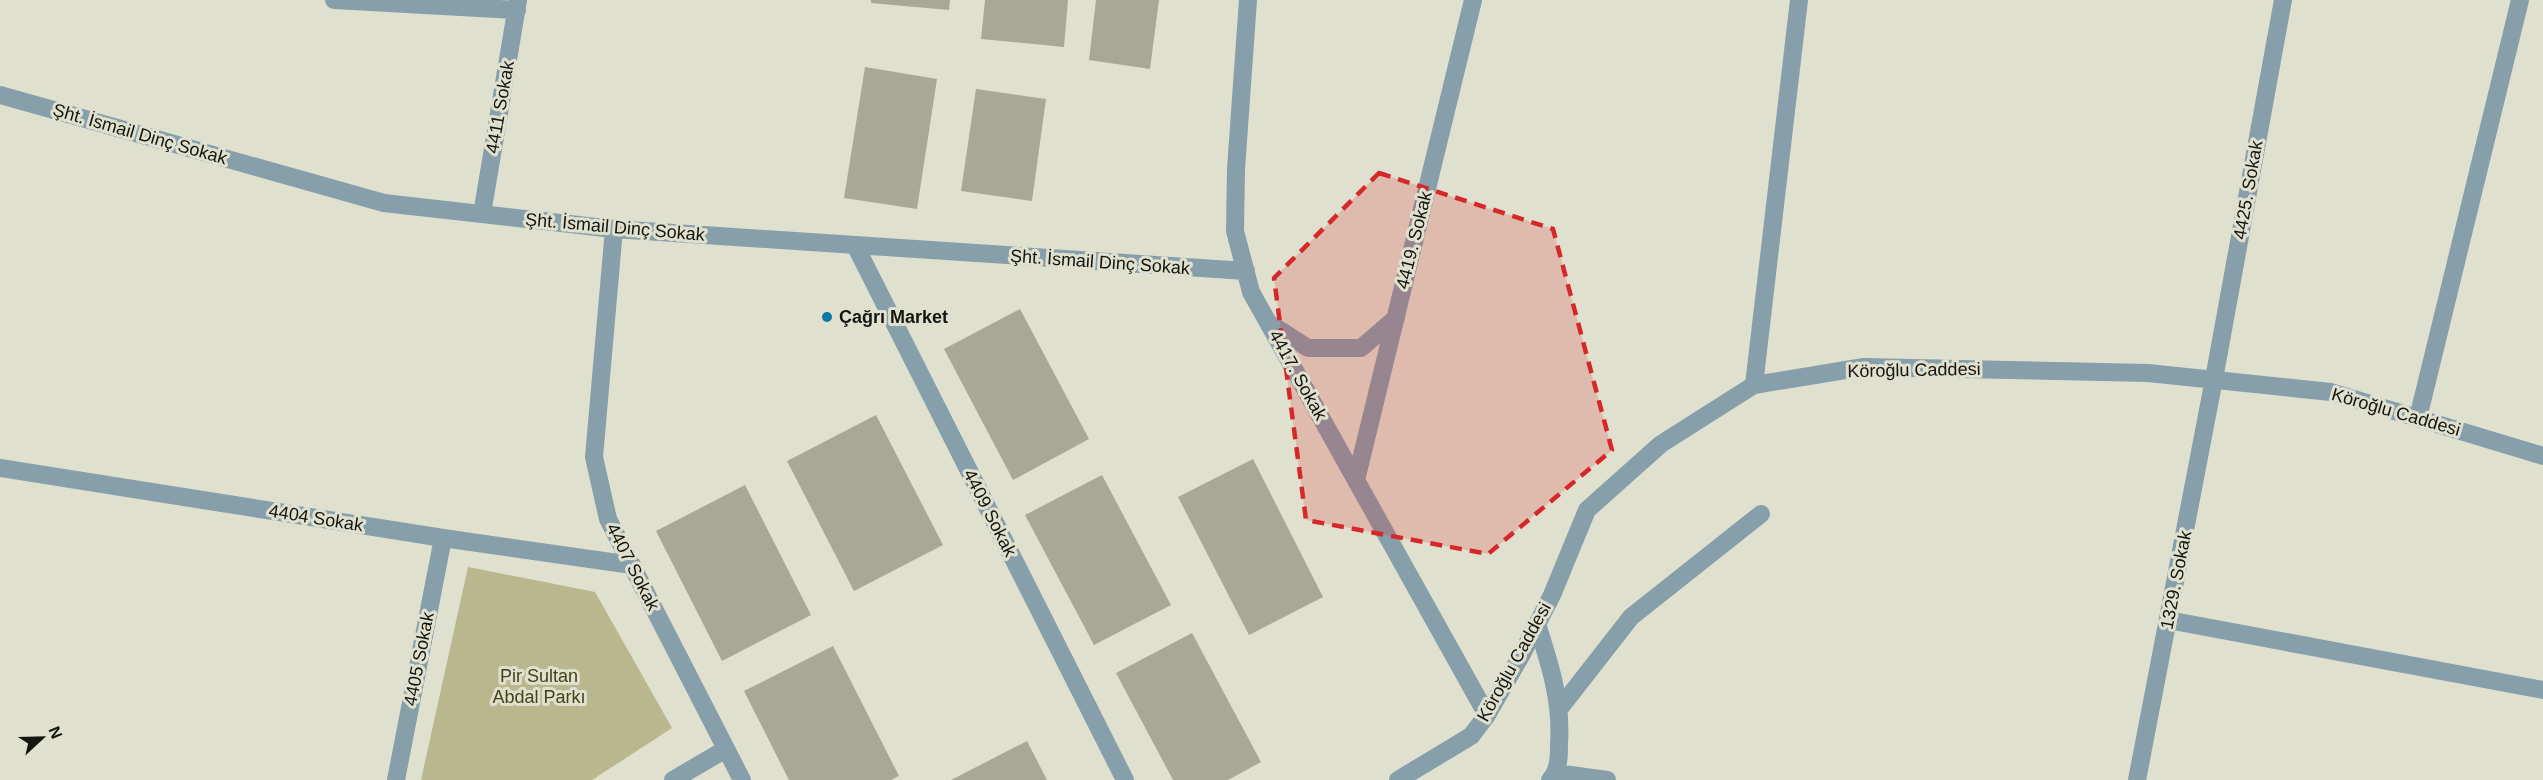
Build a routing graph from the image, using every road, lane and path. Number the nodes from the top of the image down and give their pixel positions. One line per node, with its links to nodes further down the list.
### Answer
1 (334, 0): 7 (street)
2 (1248, 0): 12 (street, 4417. Sokak)
3 (1473, 0): 13 (street, 4419. Sokak)
4 (1799, 0): 16 (street)
5 (2283, 0): 15 (street, 4425. Sokak)
6 (2520, 0): 17 (street)
7 (518, 5): 9 (street, 4411 Sokak)
8 (0, 94): 9 (street, Şht. İsmail Dinç Sokak)
9 (482, 214): 10 (street, Şht. İsmail Dinç Sokak)
10 (614, 229): 11 (street, Şht. İsmail Dinç Sokak); 23 (street, 4407 Sokak)
11 (855, 245): 12 (street, Şht. İsmail Dinç Sokak); 34 (street, 4409 Sokak)
12 (1246, 271): 14 (street, 4417. Sokak)
13 (1396, 318): 14 (street); 20 (street, 4419. Sokak)
14 (1268, 322): 20 (street, 4417. Sokak)
15 (2214, 380): 16 (street, Köroğlu Caddesi); 17 (street, Köroğlu Caddesi); 24 (street, 1329. Sokak)
16 (1754, 385): 25 (street, Köroğlu Caddesi)
17 (2418, 418): 18 (street, Köroğlu Caddesi)
18 (2543, 456)
19 (0, 468): 22 (street, 4404 Sokak)
20 (1356, 480): 28 (street, 4417. Sokak)
21 (1761, 514): 27 (street)
22 (443, 538): 23 (street, 4404 Sokak); 31 (street, 4405 Sokak)
23 (632, 565): 29 (street, 4407 Sokak)
24 (2168, 620): 26 (street); 37 (street, 1329. Sokak)
25 (1537, 624): 27 (street); 28 (street, Köroğlu Caddesi)
26 (2543, 690)
27 (1560, 708): 30 (street)
28 (1487, 716): 35 (street, Köroğlu Caddesi)
29 (726, 749): 32 (street); 33 (street, 4407 Sokak)
30 (1553, 776): 36 (street)
31 (396, 780)
32 (673, 780)
33 (741, 780)
34 (1125, 780)
35 (1398, 780)
36 (1607, 780)
37 (2138, 780)

